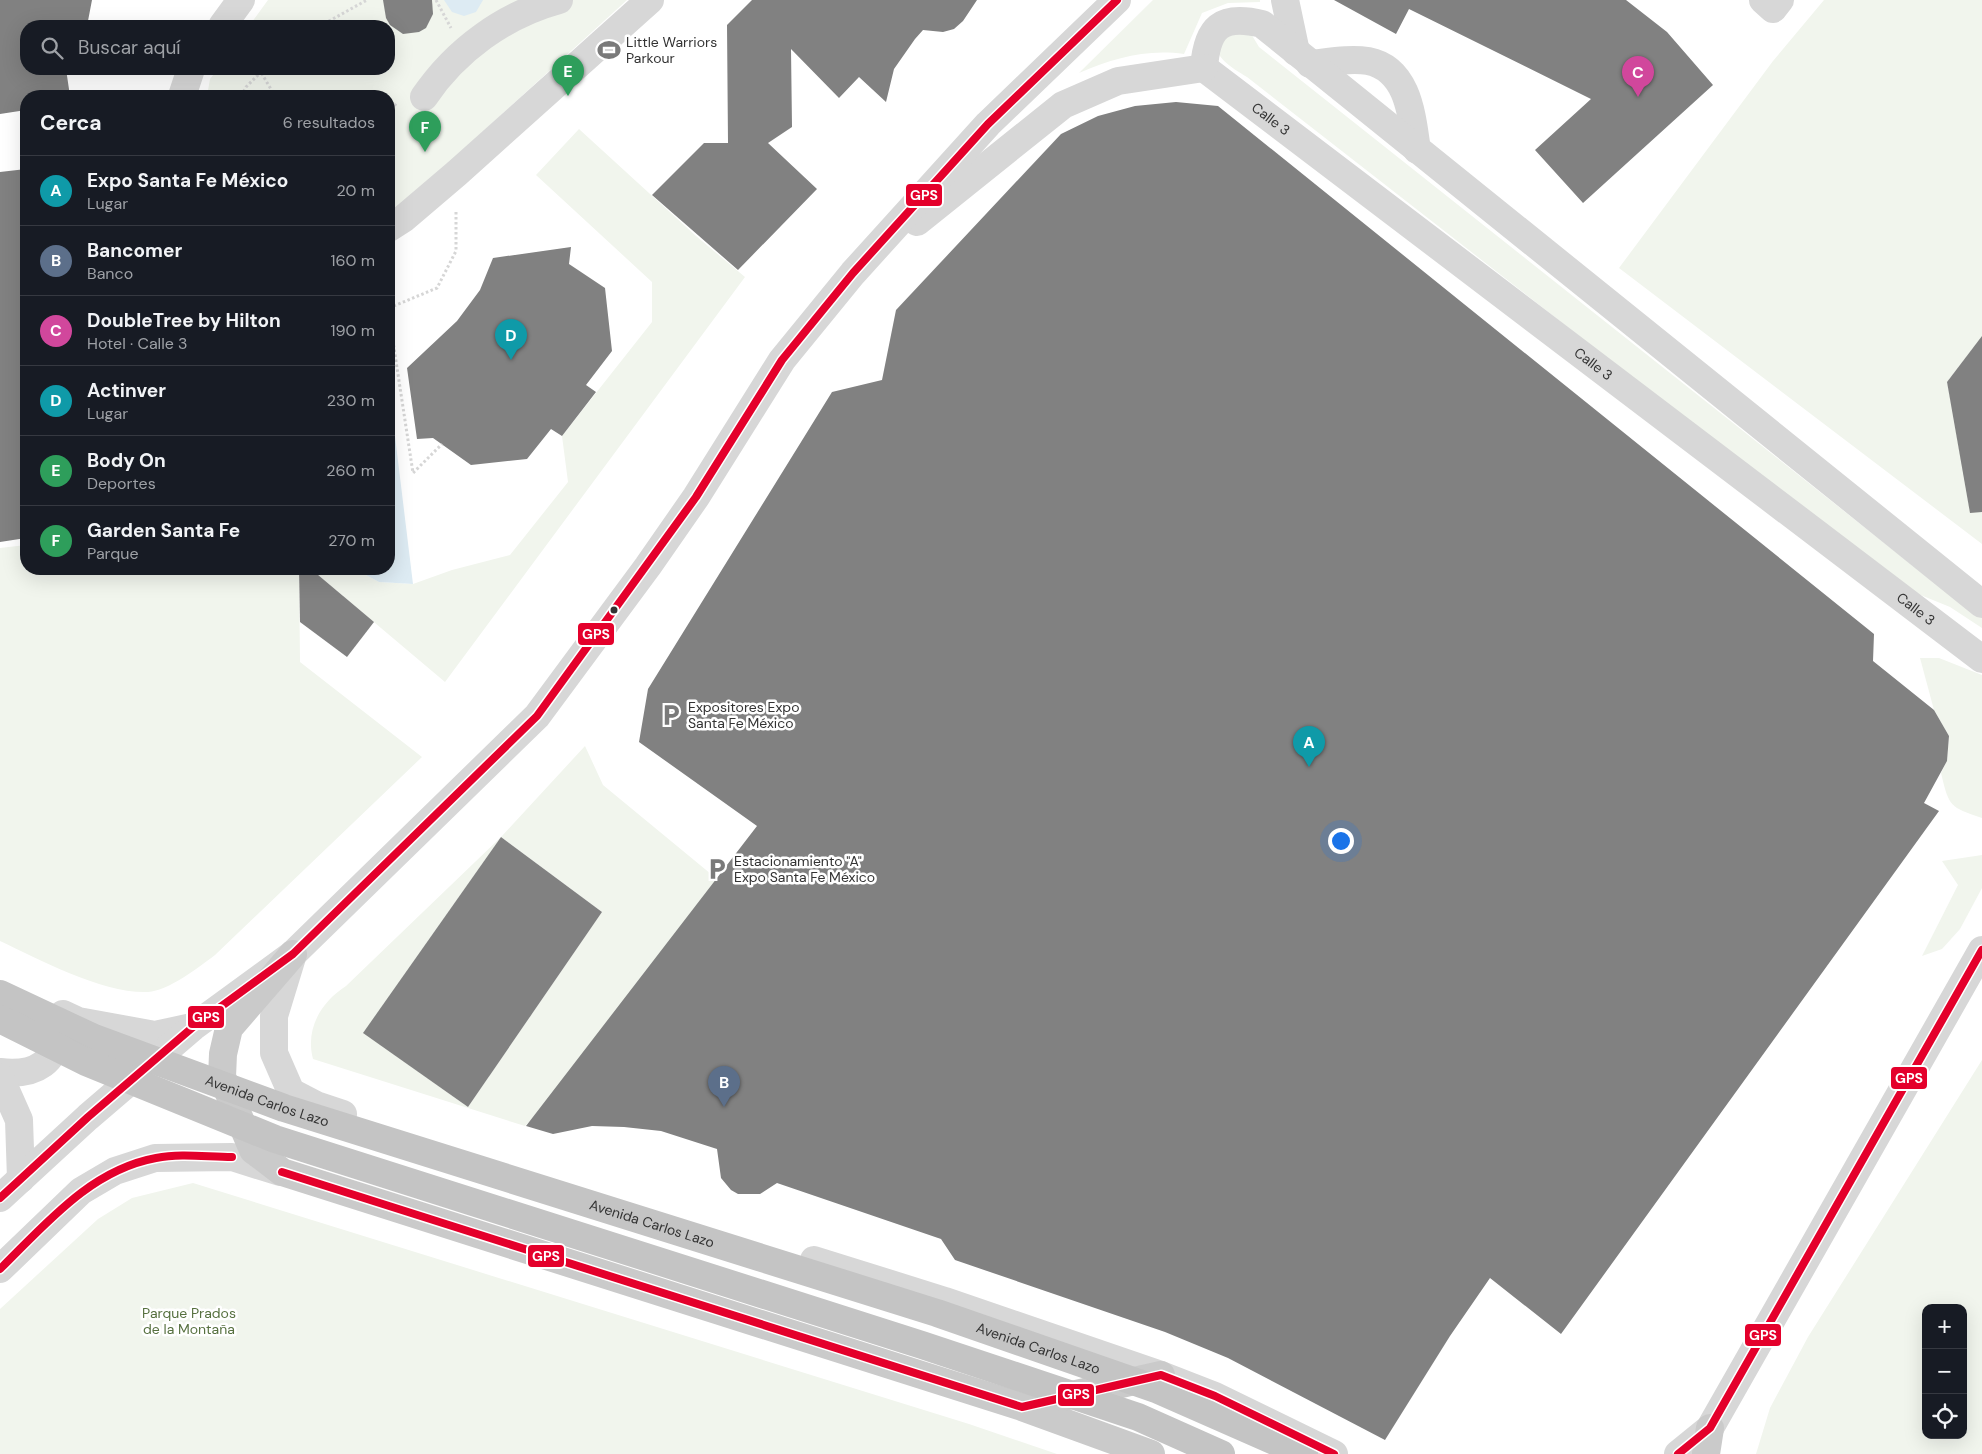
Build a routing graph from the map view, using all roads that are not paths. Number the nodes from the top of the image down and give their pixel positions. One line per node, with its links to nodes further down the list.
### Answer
1 (242, 0): 9 (street)
2 (559, 0): 14 (street)
3 (650, 0): 16 (street)
4 (1117, 0): 17 (street)
5 (1285, 0): 10 (street)
6 (1306, 0): 10 (street)
7 (1763, 0): 8 (street)
8 (1780, 0)
9 (227, 20)
10 (1299, 48): 11 (street); 15 (street); 15 (street)
11 (1204, 68): 17 (street); 19 (street, Calle 3)
12 (189, 75): 13 (street)
13 (184, 90)
14 (424, 97)
15 (1417, 150): 18 (street)
16 (395, 224)
17 (853, 273): 21 (street)
18 (1982, 604)
19 (1982, 659)
20 (1982, 950): 35 (street)
21 (293, 954): 26 (street); 29 (main road); 33 (street, Avenida Carlos Lazo)
22 (0, 986): 24 (street)
23 (0, 994): 38 (highway, Avenida Carlos Lazo, bridge)
24 (39, 1003): 26 (street); 27 (street)
25 (0, 1019): 37 (highway, bridge)
26 (193, 1027): 30 (street)
27 (0, 1072)
28 (0, 1077): 30 (street)
29 (282, 1172): 32 (street); 34 (main road)
30 (21, 1179): 31 (street)
31 (0, 1198)
32 (0, 1269)
33 (1162, 1375): 34 (main road); 39 (street, Avenida Carlos Lazo)
34 (1022, 1406): 36 (main road)
35 (1708, 1441): 40 (street)
36 (1151, 1454)
37 (1221, 1454)
38 (1304, 1454)
39 (1334, 1454)
40 (1678, 1454)

